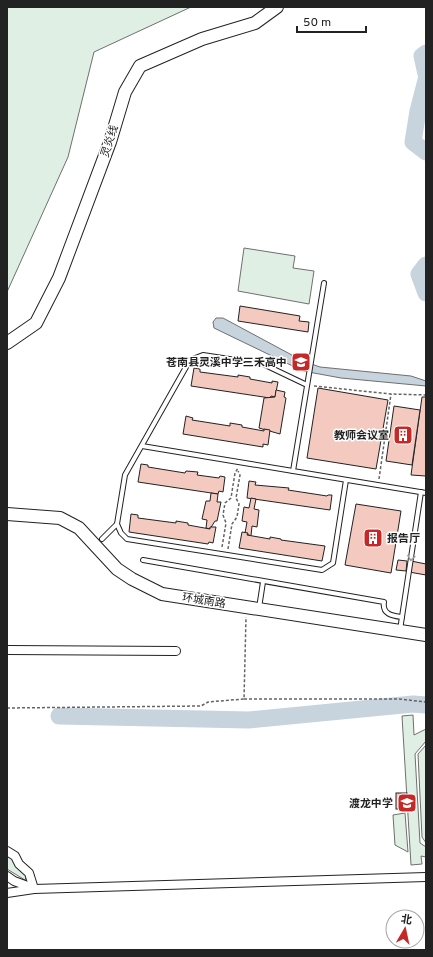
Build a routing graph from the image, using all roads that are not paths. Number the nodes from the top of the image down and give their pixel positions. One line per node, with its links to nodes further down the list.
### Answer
1 (277, 7): 3 (street, 灵炎线)
2 (324, 283): 4 (lane)
3 (7, 343)
4 (307, 384): 5 (lane); 6 (lane)
5 (142, 446): 6 (lane); 11 (lane)
6 (293, 471): 7 (lane)
7 (346, 480): 8 (lane); 11 (lane)
8 (421, 492): 9 (lane); 16 (lane, one-way to 16)
9 (426, 493)
10 (7, 514): 15 (street, 环城南路)
11 (117, 524): 12 (lane)
12 (102, 539)
13 (143, 560): 14 (lane)
14 (263, 582): 15 (lane); 16 (lane)
15 (259, 609): 17 (street, 环城南路)
16 (402, 617): 17 (lane)
17 (400, 631): 18 (street, 环城南路)
18 (426, 635)
19 (7, 650): 20 (street)
20 (176, 651)
21 (7, 851): 24 (street)
22 (7, 876): 24 (street)
23 (426, 876): 24 (street)
24 (34, 889): 25 (street)
25 (7, 893)

